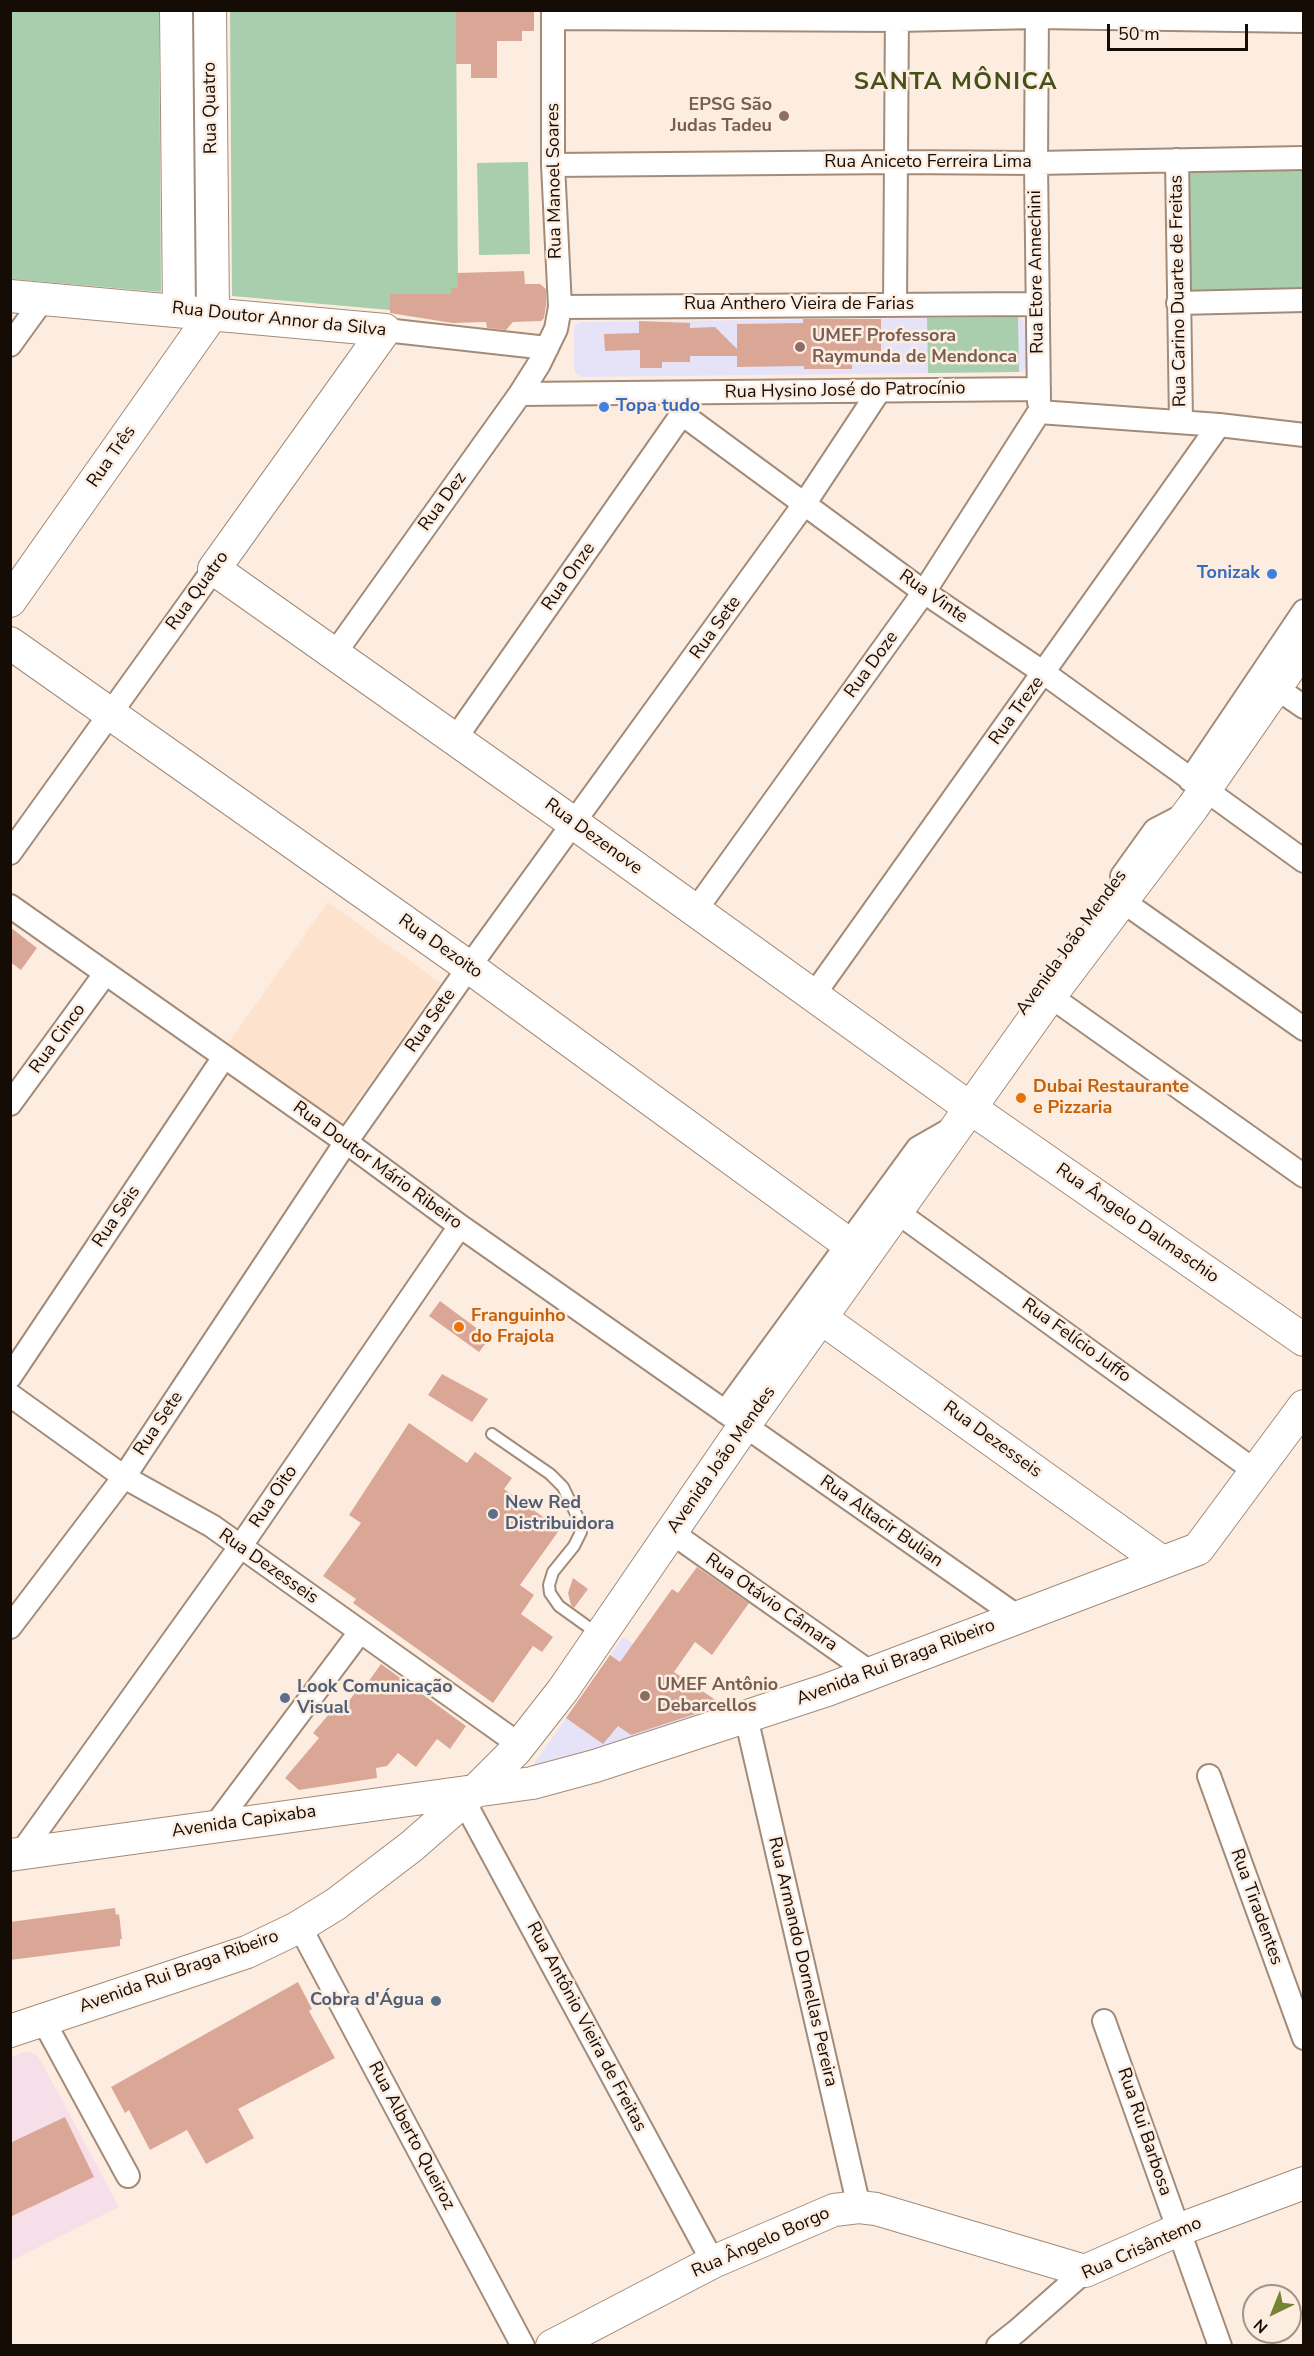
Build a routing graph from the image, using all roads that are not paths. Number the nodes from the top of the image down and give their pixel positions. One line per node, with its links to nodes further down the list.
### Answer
1 (176, 10): 19 (street, Rua Quatro)
2 (210, 10): 20 (street, Rua Quatro)
3 (553, 14): 5 (street); 11 (street, Rua Manoel Soares)
4 (1037, 14): 5 (street); 6 (street); 10 (street, Rua Etore Annechini)
5 (897, 15): 9 (street)
6 (1304, 21)
7 (1304, 158): 8 (street, Rua Aniceto Ferreira Lima)
8 (1177, 160): 10 (street, Rua Aniceto Ferreira Lima); 15 (street, Rua Carino Duarte de Freitas)
9 (897, 162): 10 (street, Rua Aniceto Ferreira Lima); 11 (street, Rua Aniceto Ferreira Lima); 17 (street)
10 (1036, 163): 16 (street, Rua Etore Annechini)
11 (554, 165): 18 (street, Rua Manoel Soares)
12 (10, 296): 13 (street, Rua Doutor Annor da Silva)
13 (44, 298): 19 (street, Rua Doutor Annor da Silva); 22 (street)
14 (1304, 300): 15 (street)
15 (1178, 303): 29 (street, Rua Carino Duarte de Freitas)
16 (1038, 304): 17 (street, Rua Anthero Vieira de Farias); 24 (street, Rua Etore Annechini)
17 (895, 305): 18 (street, Rua Anthero Vieira de Farias)
18 (560, 307): 23 (street, Rua Manoel Soares)
19 (179, 310): 20 (street, Rua Doutor Annor da Silva)
20 (213, 313): 21 (street, Rua Doutor Annor da Silva); 35 (street, Rua Três)
21 (385, 330): 23 (street, Rua Doutor Annor da Silva); 33 (street, Rua Quatro)
22 (10, 345)
23 (547, 348): 26 (street, Rua Dez)
24 (1039, 389): 25 (street, Rua Hysino José do Patrocínio); 28 (street)
25 (879, 391): 27 (street, Rua Hysino José do Patrocínio); 32 (street, Rua Sete)
26 (520, 394): 27 (street, Rua Hysino José do Patrocínio); 39 (street, Rua Dez)
27 (682, 403): 32 (street, Rua Vinte); 44 (street, Rua Onze)
28 (1039, 412): 29 (street); 34 (street, Rua Doze)
29 (1180, 422): 30 (street)
30 (1219, 425): 31 (street); 40 (street, Rua Treze)
31 (1304, 435)
32 (805, 503): 34 (street, Rua Vinte); 46 (street, Rua Sete)
33 (214, 569): 39 (street, Rua Dezenove); 43 (street, Rua Quatro)
34 (924, 592): 40 (street, Rua Vinte); 51 (street, Rua Doze)
35 (10, 601)
36 (1304, 611): 45 (street, Avenida João Mendes)
37 (10, 643): 43 (street, Rua Dezoito)
38 (1304, 647): 41 (street, Avenida João Mendes)
39 (335, 653): 44 (street, Rua Dezenove)
40 (1044, 673): 45 (street, Rua Vinte); 54 (street, Rua Treze)
41 (1275, 687): 42 (street); 45 (street, Avenida João Mendes)
42 (1304, 706)
43 (108, 714): 47 (street, Rua Quatro); 52 (street, Rua Dezoito)
44 (455, 739): 46 (street, Rua Dezenove)
45 (1194, 794): 48 (street, Rua Vinte); 49 (street, Avenida João Mendes); 59 (street, Avenida João Mendes)
46 (575, 824): 51 (street, Rua Dezenove); 52 (street, Rua Sete)
47 (10, 853)
48 (1304, 861)
49 (1121, 900): 55 (street, Avenida João Mendes); 56 (street)
50 (10, 906): 53 (street, Rua Doutor Mário Ribeiro)
51 (695, 911): 54 (street, Rua Dezenove)
52 (469, 967): 60 (street, Rua Sete); 64 (street, Rua Dezoito)
53 (105, 974): 57 (street, Rua Doutor Mário Ribeiro); 58 (street, Rua Cinco)
54 (813, 996): 59 (street, Rua Dezenove)
55 (1050, 996): 59 (street, Avenida João Mendes); 61 (street)
56 (1304, 1029)
57 (224, 1057): 60 (street, Rua Doutor Mário Ribeiro); 67 (street, Rua Seis)
58 (10, 1104)
59 (971, 1107): 62 (street, Avenida João Mendes); 64 (street, Avenida João Mendes); 66 (street, Rua Ângelo Dalmaschio)
60 (346, 1142): 63 (street, Rua Doutor Mário Ribeiro); 73 (street, Rua Sete)
61 (1304, 1176)
62 (897, 1212): 64 (street, Avenida João Mendes); 72 (street, Rua Felício Juffo)
63 (460, 1226): 70 (street, Rua Doutor Mário Ribeiro); 75 (street, Rua Oito)
64 (856, 1250): 65 (street, Avenida João Mendes); 70 (street, Avenida João Mendes)
65 (821, 1318): 70 (street, Avenida João Mendes); 76 (street, Rua Dezesseis)
66 (1304, 1340)
67 (10, 1377)
68 (10, 1395): 73 (street, Rua Dezesseis)
69 (1304, 1406): 72 (street)
70 (735, 1419): 74 (street, Avenida João Mendes); 77 (street, Rua Altacir Bulian)
71 (492, 1434): 80 (lane)
72 (1255, 1471): 76 (street, Avenida Rui Braga Ribeiro)
73 (124, 1477): 75 (street, Rua Dezesseis); 78 (street, Rua Sete)
74 (671, 1532): 80 (street, Avenida João Mendes); 81 (street, Rua Otávio Câmara)
75 (240, 1547): 79 (street, Rua Dezesseis); 87 (street, Rua Oito)
76 (1162, 1562): 77 (street, Avenida Rui Braga Ribeiro)
77 (1018, 1617): 81 (street, Avenida Rui Braga Ribeiro)
78 (10, 1627)
79 (360, 1632): 83 (street, Rua Dezesseis); 86 (street)
80 (600, 1636): 83 (street, Avenida João Mendes)
81 (871, 1673): 82 (street, Avenida Rui Braga Ribeiro)
82 (746, 1717): 85 (street, Avenida Rui Braga Ribeiro); 95 (street, Rua Armando Dornellas Pereira)
83 (520, 1745): 85 (street, Avenida João Mendes)
84 (1209, 1776): 92 (street, Rua Tiradentes)
85 (467, 1794): 86 (street, Avenida Capixaba); 88 (street, Avenida Rui Braga Ribeiro); 97 (street, Rua Antônio Vieira de Freitas)
86 (214, 1827): 87 (street, Avenida Capixaba)
87 (16, 1854)
88 (300, 1927): 89 (street, Avenida Rui Braga Ribeiro); 99 (street, Rua Alberto Queiroz)
89 (43, 2020): 91 (street, Avenida Rui Braga Ribeiro); 93 (street)
90 (1104, 2021): 96 (street, Rua Rui Barbosa)
91 (10, 2031)
92 (1304, 2038)
93 (128, 2176)
94 (1304, 2183): 96 (street, Rua Crisântemo)
95 (859, 2207): 97 (street, Rua Ângelo Borgo); 98 (street, Rua Ângelo Borgo)
96 (1178, 2230): 98 (street, Rua Crisântemo); 102 (street, Rua Rui Barbosa)
97 (713, 2262): 100 (street, Rua Ângelo Borgo)
98 (1085, 2271): 101 (street, Rua Crisântemo)
99 (523, 2346)
100 (552, 2346)
101 (998, 2346)
102 (1220, 2346)

